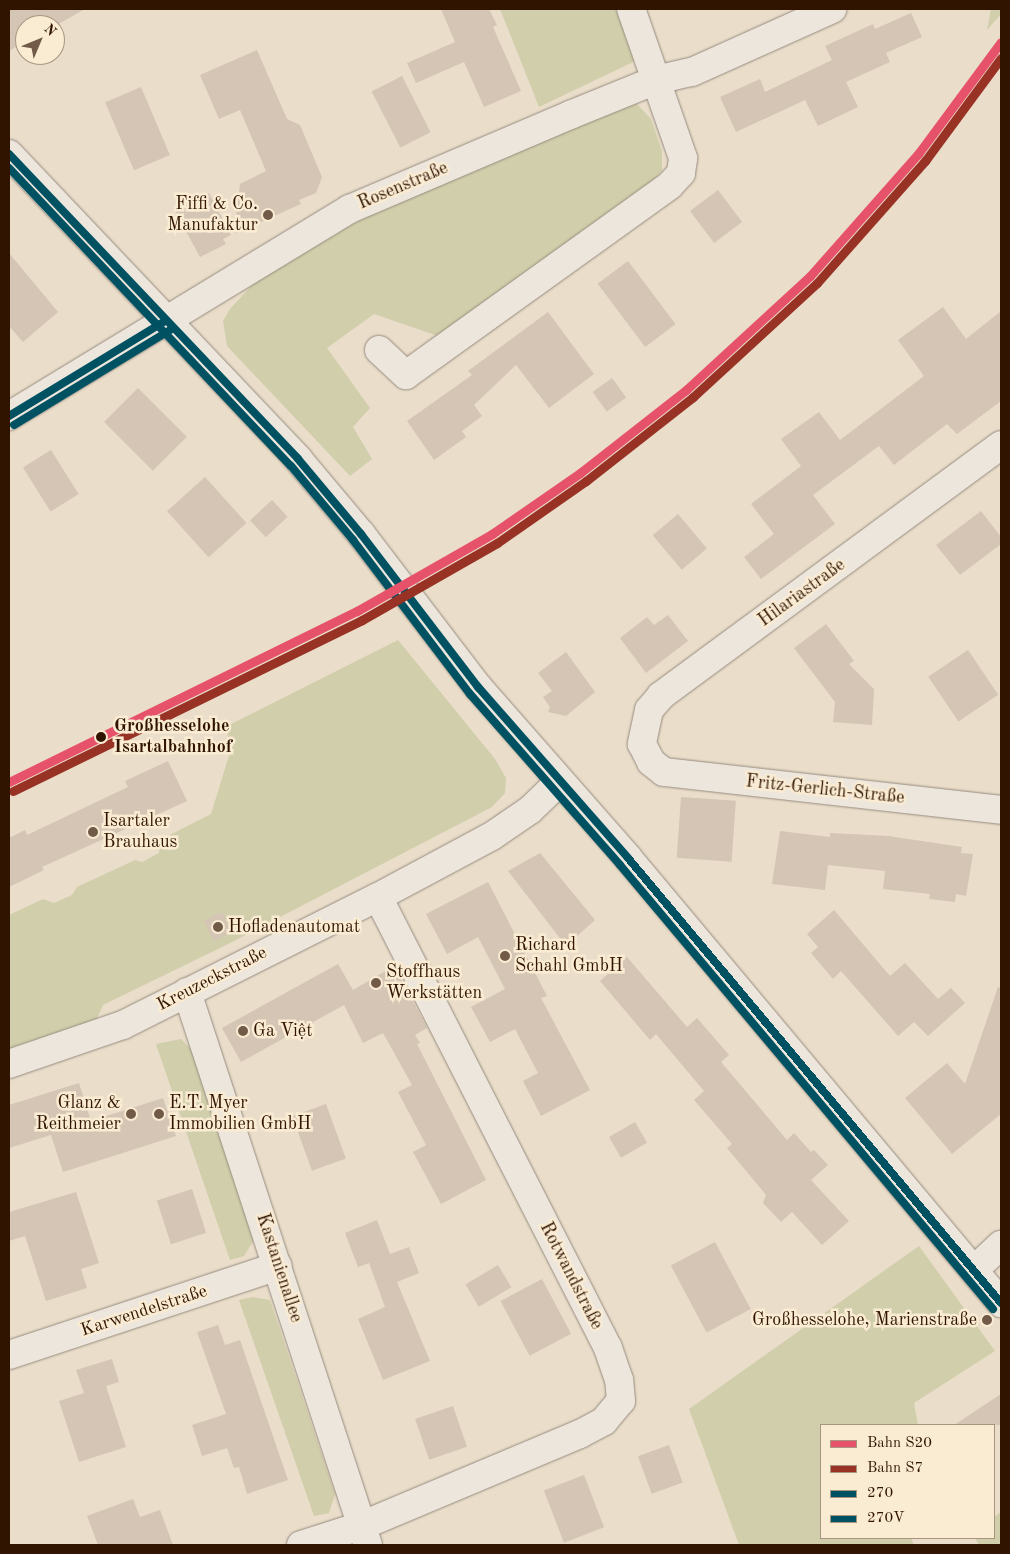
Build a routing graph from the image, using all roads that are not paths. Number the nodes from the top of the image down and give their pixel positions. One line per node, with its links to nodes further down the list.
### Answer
1 (631, 9): 3 (street)
2 (832, 9): 3 (street, Rosenstraße)
3 (656, 80): 5 (street, Rosenstraße); 6 (street)
4 (9, 154): 5 (street)
5 (165, 321): 7 (street, Rosenstraße); 10 (street)
6 (379, 350)
7 (9, 416)
8 (1001, 445): 9 (street, Hilariastraße)
9 (651, 762): 11 (street, Fritz-Gerlich-Straße)
10 (559, 782): 12 (street, Kreuzeckstraße); 17 (street)
11 (1001, 810)
12 (378, 897): 13 (street, Kreuzeckstraße); 20 (street, Rotwandstraße)
13 (187, 992): 14 (street, Kreuzeckstraße); 16 (street, Kastanienallee)
14 (9, 1064)
15 (1001, 1245): 17 (street)
16 (278, 1266): 19 (street, Karwendelstraße); 20 (street, Kastanienallee)
17 (974, 1270): 18 (street)
18 (1001, 1303)
19 (9, 1355)
20 (365, 1536): 21 (street, Rotwandstraße)
21 (301, 1545)

